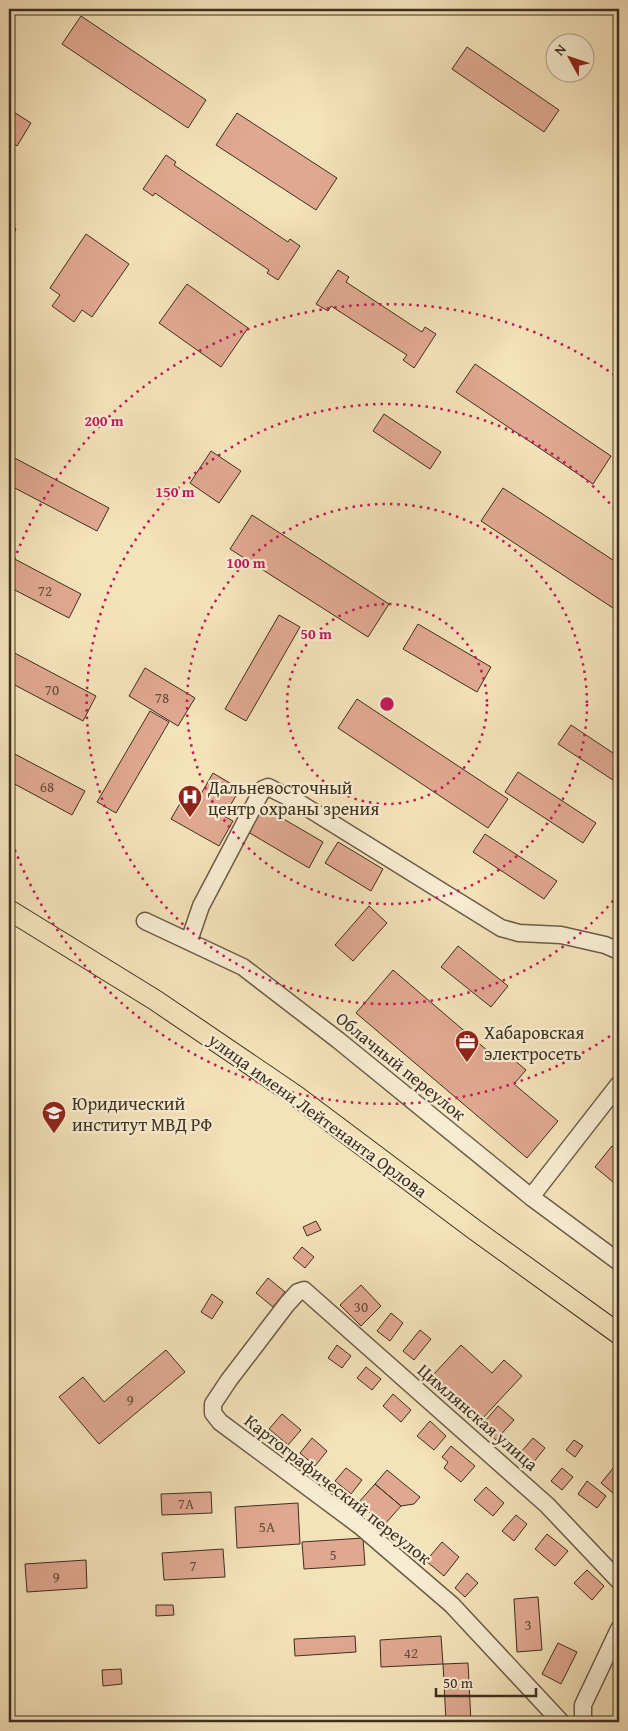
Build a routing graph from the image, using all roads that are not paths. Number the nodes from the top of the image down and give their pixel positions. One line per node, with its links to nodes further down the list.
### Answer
1 (9, 910): 9 (main road, улица имени Лейтенанта Орлова)
2 (145, 921): 3 (street, Облачный переулок)
3 (189, 941): 4 (street); 6 (street, Облачный переулок)
4 (619, 951)
5 (619, 1084): 6 (street)
6 (531, 1197): 7 (street, Облачный переулок)
7 (619, 1262)
8 (304, 1290): 10 (street, Цимлянская улица); 12 (street, Картографический переулок)
9 (619, 1334)
10 (619, 1581)
11 (619, 1629): 13 (street)
12 (561, 1722)
13 (583, 1722)

